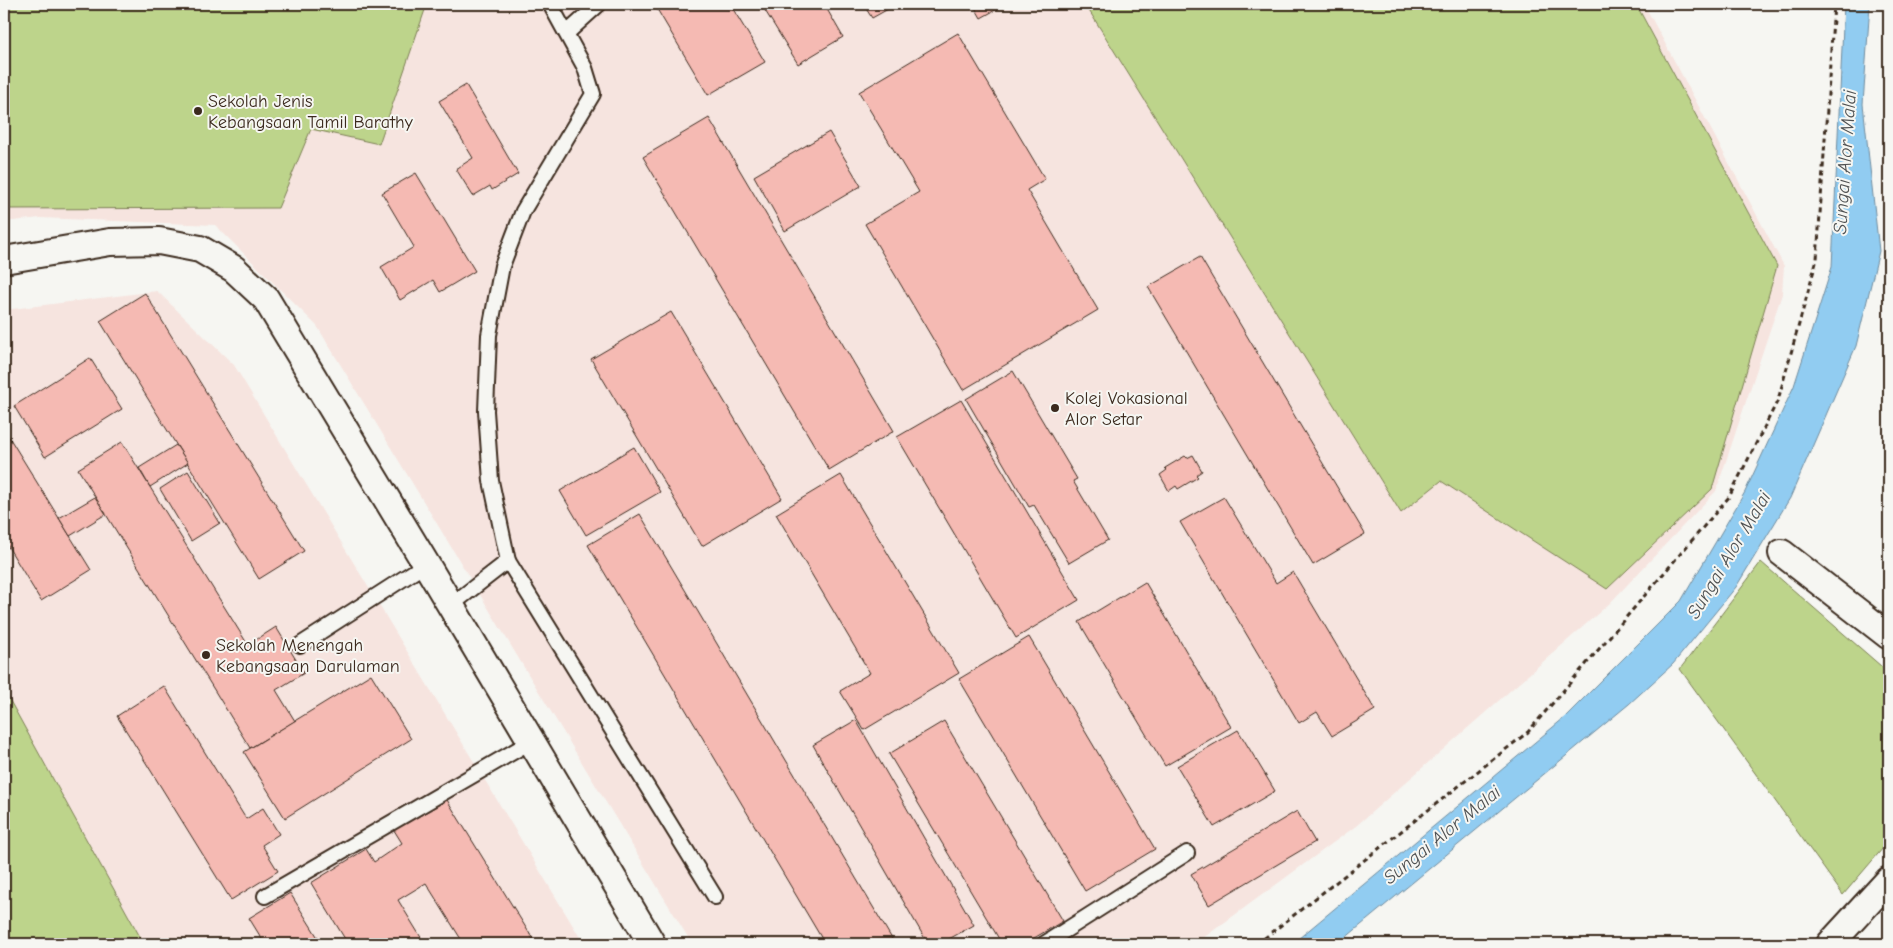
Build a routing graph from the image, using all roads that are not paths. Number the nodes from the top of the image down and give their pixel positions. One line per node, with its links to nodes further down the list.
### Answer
1 (550, 4): 3 (lane)
2 (599, 4): 3 (lane)
3 (567, 33): 6 (lane)
4 (4, 260): 7 (street)
5 (1782, 554): 9 (street)
6 (508, 561): 8 (lane); 15 (lane)
7 (426, 564): 8 (street); 10 (lane)
8 (450, 606): 11 (street)
9 (1889, 636)
10 (300, 645)
11 (532, 741): 14 (lane); 16 (street)
12 (1187, 853): 17 (lane)
13 (1889, 880): 18 (street)
14 (265, 896)
15 (715, 897)
16 (652, 944)
17 (1044, 944)
18 (1830, 944)

